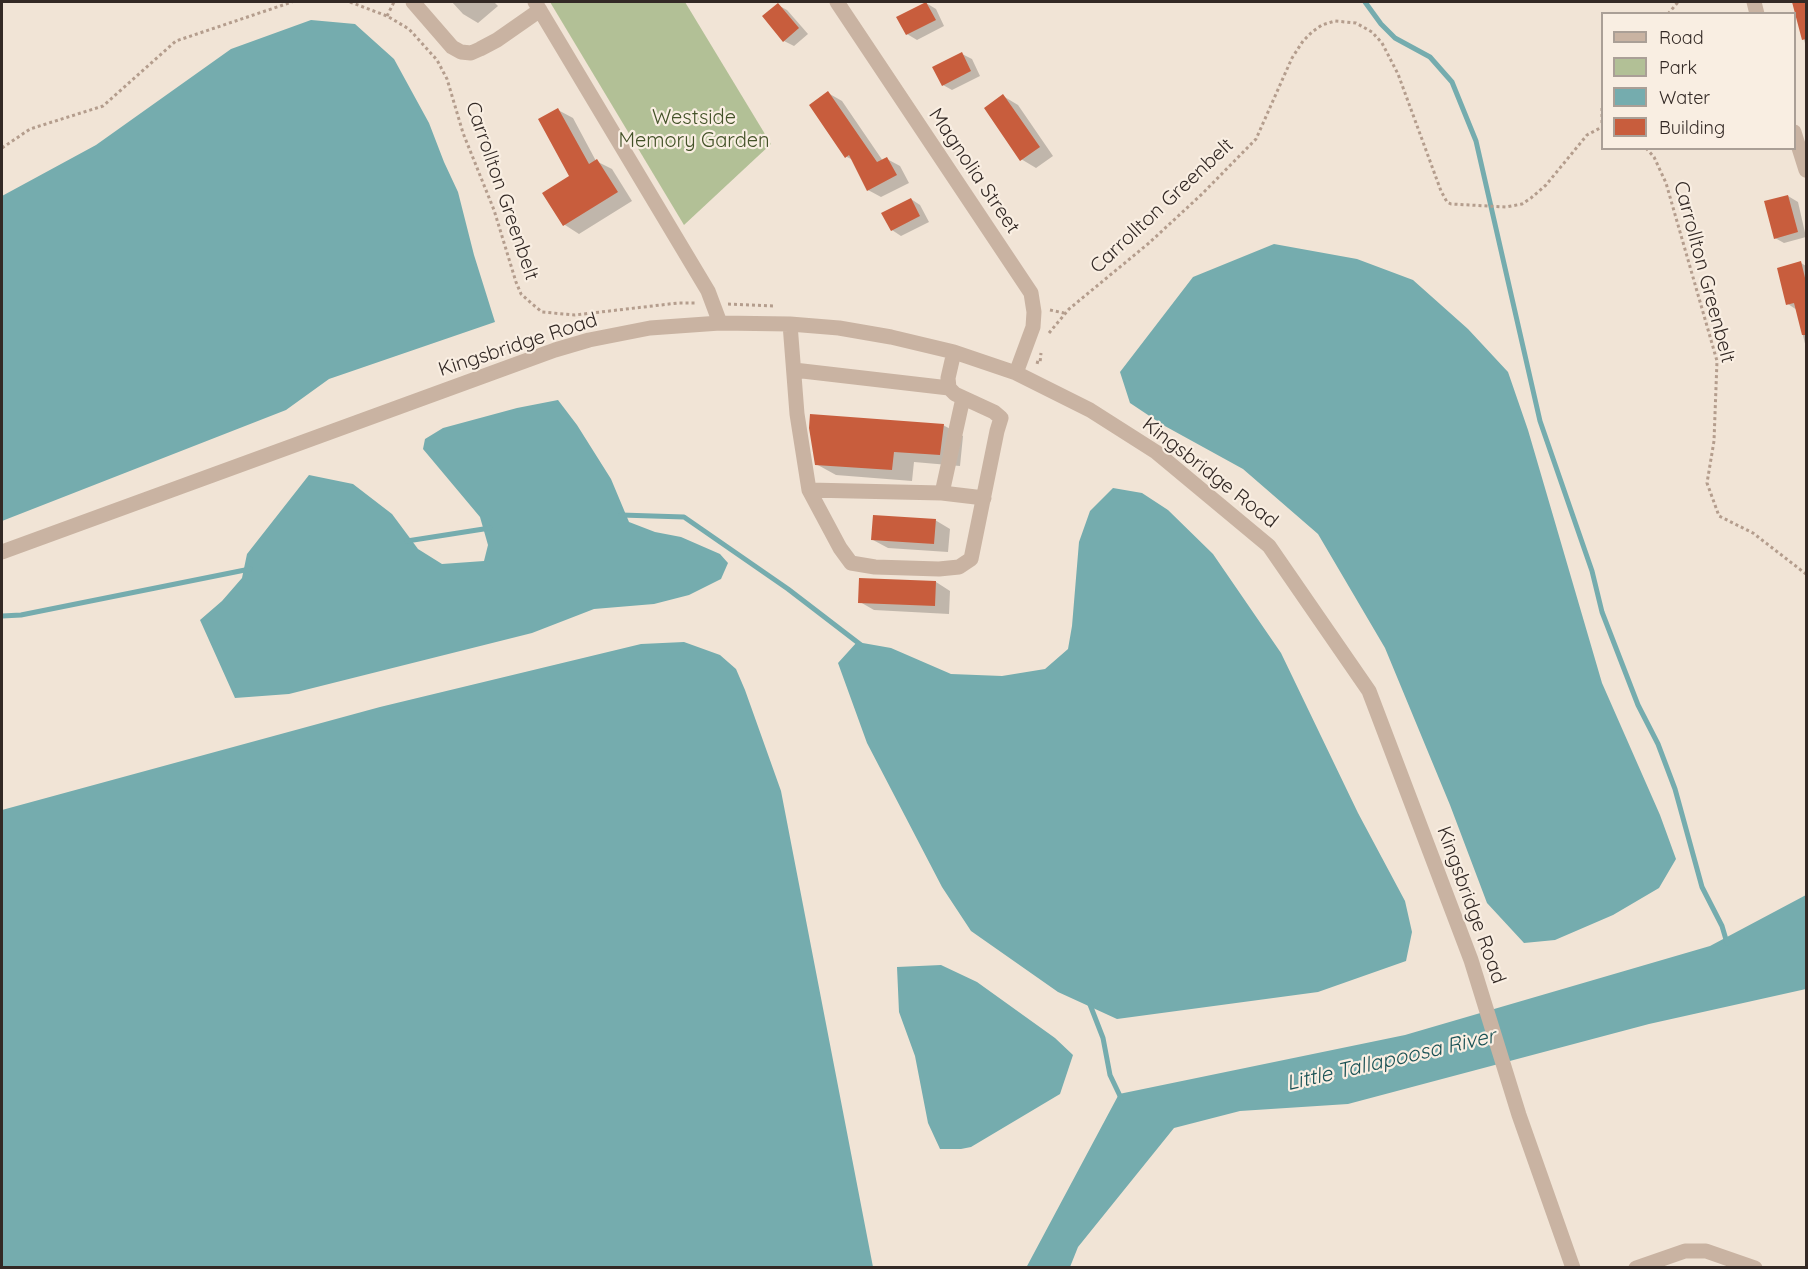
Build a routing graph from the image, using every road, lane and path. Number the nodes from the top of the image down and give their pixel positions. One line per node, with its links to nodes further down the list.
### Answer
1 (292, 2): 10 (path)
2 (350, 2): 7 (path, Carrollton Greenbelt)
3 (394, 2): 7 (path)
4 (413, 2): 6 (street)
5 (837, 2): 23 (street, Magnolia Street)
6 (537, 6): 16 (street)
7 (387, 16): 13 (path, Carrollton Greenbelt)
8 (1601, 126): 15 (path, Carrollton Greenbelt)
9 (1796, 138): 12 (street)
10 (2, 148)
11 (1648, 150): 30 (path, Carrollton Greenbelt)
12 (1806, 170)
13 (699, 303)
14 (1046, 309): 15 (path)
15 (1065, 314): 18 (path, Carrollton Greenbelt)
16 (720, 323): 17 (street, Kingsbridge Road); 29 (street, Kingsbridge Road)
17 (790, 324): 20 (street, Kingsbridge Road); 22 (street)
18 (1046, 339)
19 (1044, 345): 21 (path)
20 (954, 352): 23 (street, Kingsbridge Road); 24 (street)
21 (1033, 361)
22 (794, 370): 24 (street); 26 (street)
23 (1016, 373): 31 (street, Kingsbridge Road)
24 (949, 388): 25 (street)
25 (963, 398): 27 (street); 28 (street)
26 (809, 490): 27 (street); 28 (street)
27 (942, 493): 28 (street)
28 (984, 498)
29 (2, 552)
30 (1806, 574)
31 (1573, 1268)
32 (1636, 1268): 33 (street)
33 (1755, 1268)

